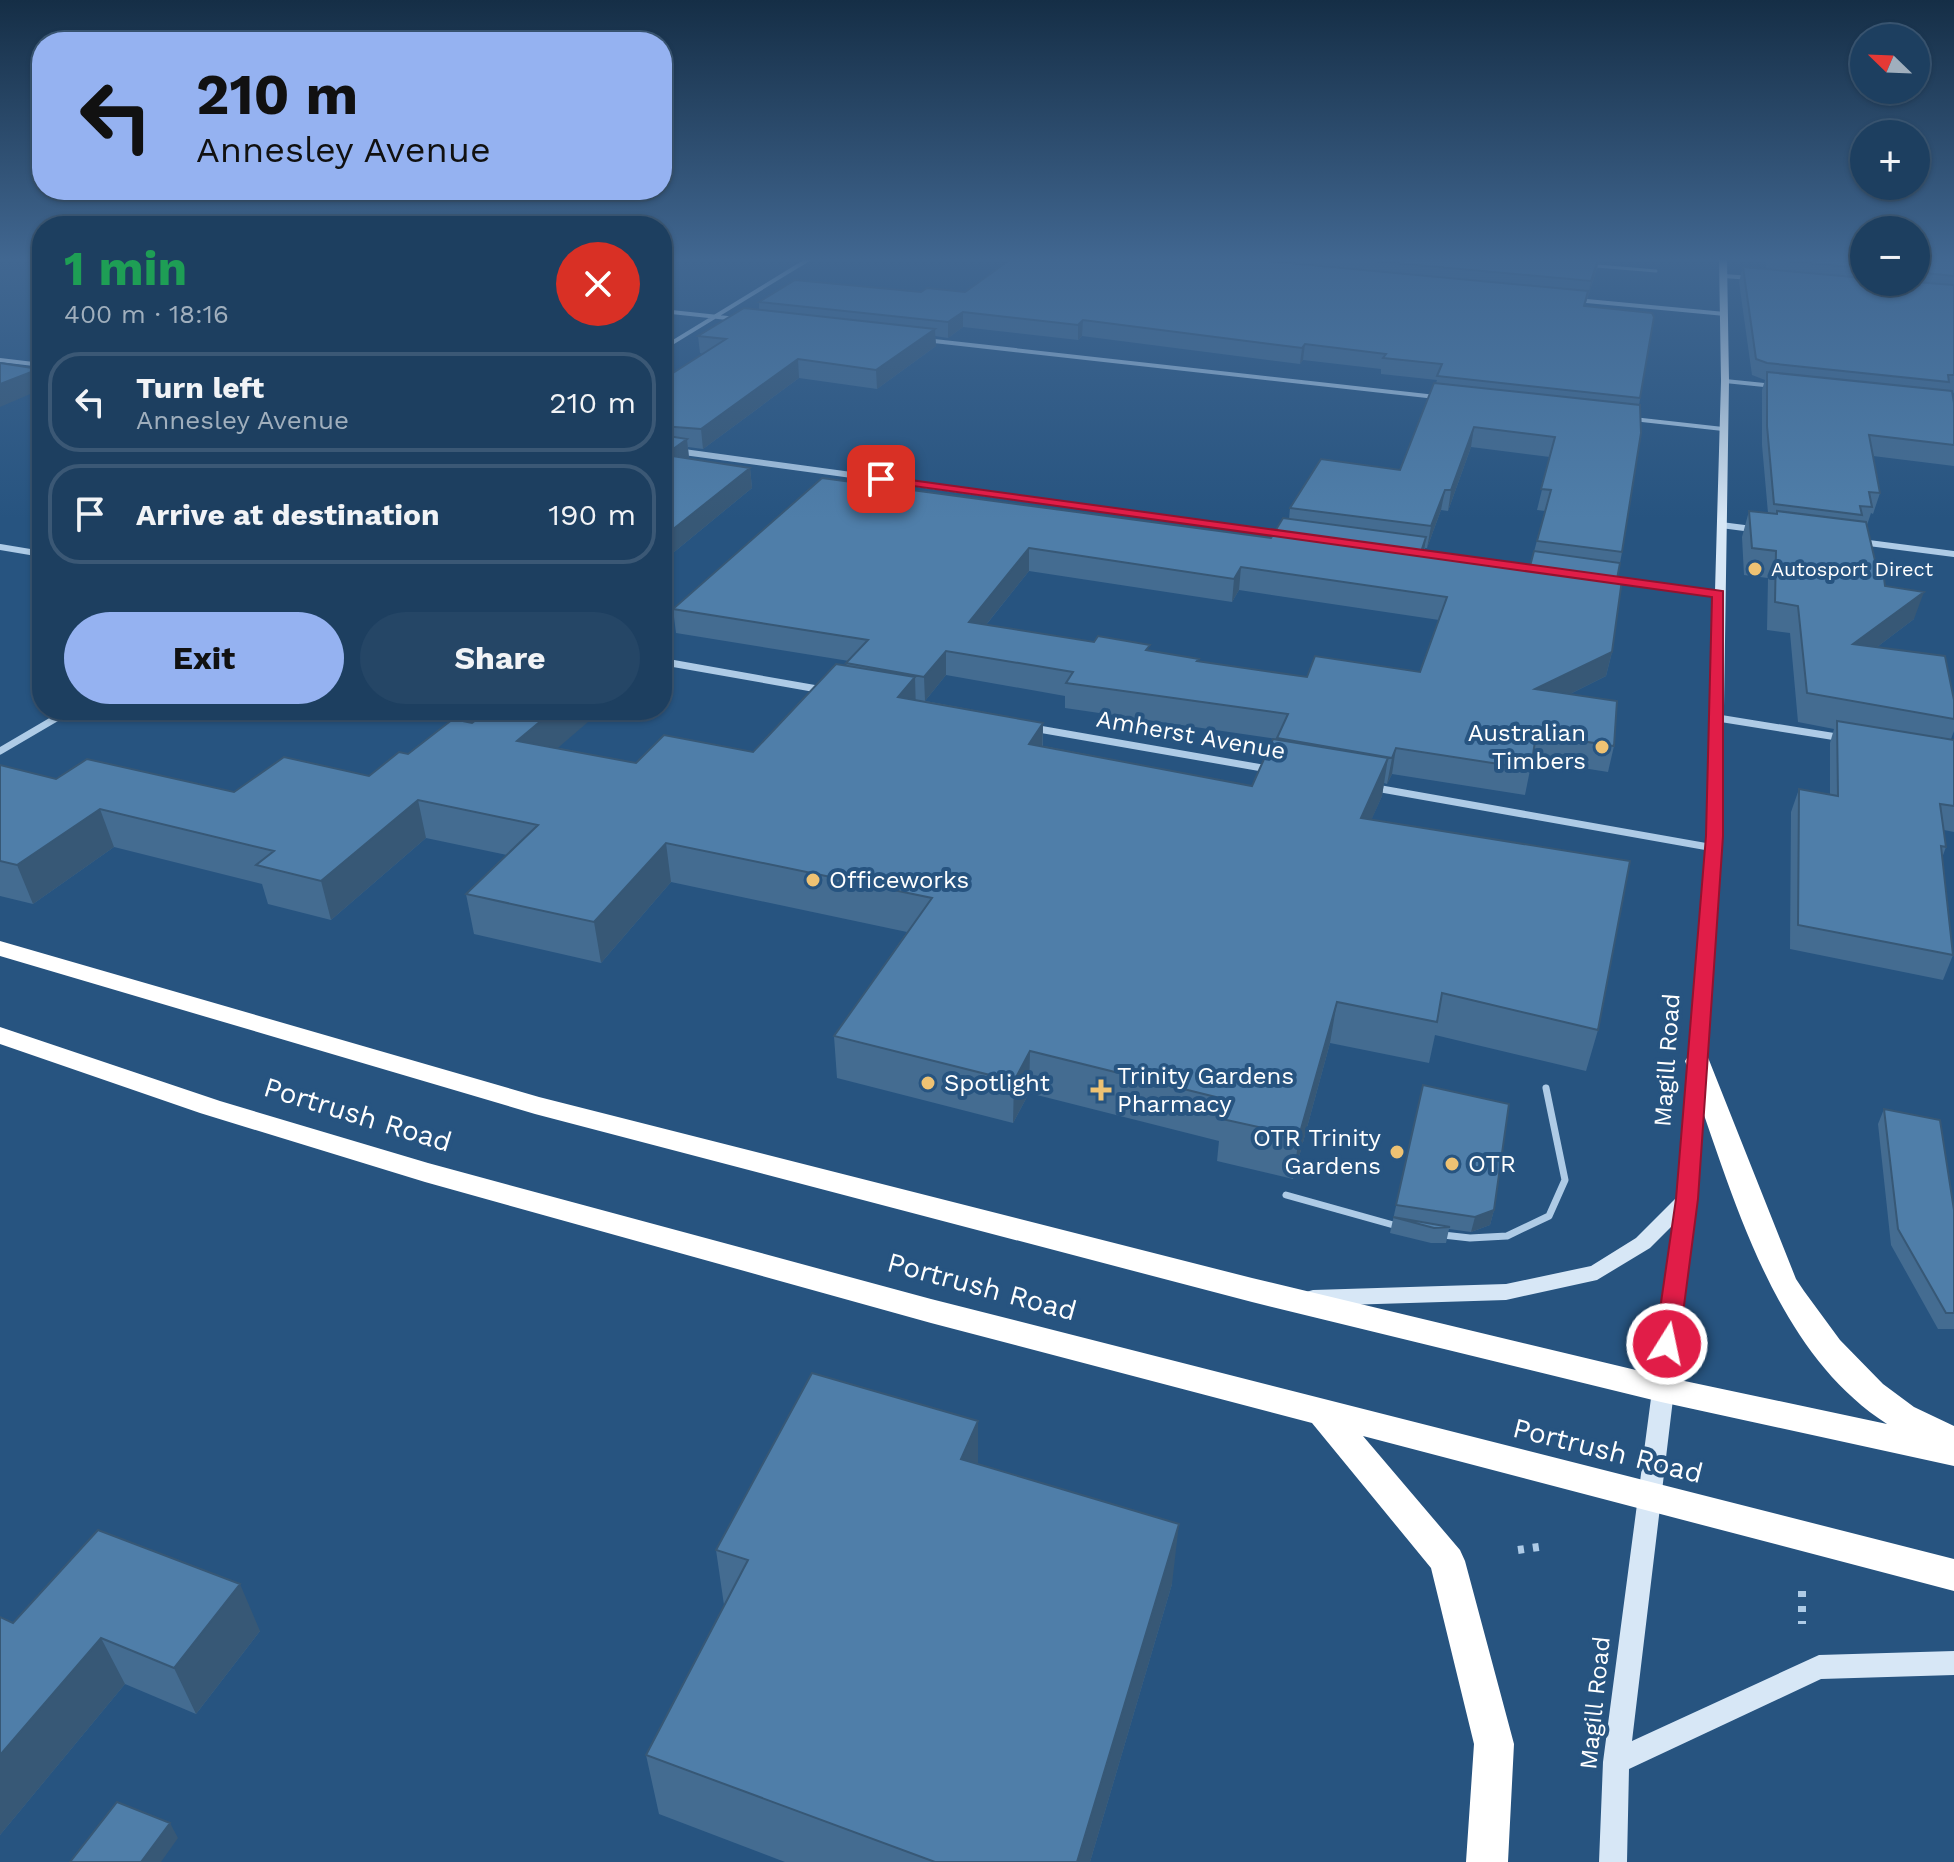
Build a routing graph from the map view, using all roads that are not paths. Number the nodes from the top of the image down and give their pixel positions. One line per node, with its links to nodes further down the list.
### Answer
1 (980, 346): 7 (street)
2 (1725, 346): 5 (main road, Magill Road)
3 (0, 360): 4 (street)
4 (32, 364)
5 (1725, 381): 6 (street); 9 (main road, Magill Road)
6 (1788, 388)
7 (1438, 397)
8 (1627, 418): 9 (street)
9 (1723, 429): 11 (main road, Magill Road)
10 (672, 450): 13 (street)
11 (1721, 525): 12 (street); 21 (main road, Magill Road)
12 (1753, 529)
13 (1288, 535)
14 (1846, 540): 18 (street)
15 (0, 547): 16 (street)
16 (32, 552)
17 (1413, 552): 19 (street)
18 (1954, 554)
19 (1553, 571)
20 (1600, 578): 21 (street)
21 (1719, 594): 24 (main road, Magill Road)
22 (672, 664): 23 (street)
23 (833, 692)
24 (1718, 718): 27 (street); 31 (main road, Magill Road)
25 (53, 720): 28 (street)
26 (1020, 725): 29 (street, Amherst Avenue)
27 (1849, 739)
28 (0, 751)
29 (1284, 772)
30 (1362, 786): 31 (street)
31 (1714, 848): 34 (main road, Magill Road)
32 (0, 948): 40 (highway)
33 (0, 1035): 42 (highway, Portrush Road)
34 (1698, 1061): 37 (main road, Magill Road); 43 (highway)
35 (1546, 1088): 39 (lane)
36 (1286, 1195): 38 (lane)
37 (1687, 1199): 40 (main road); 41 (main road, Magill Road)
38 (1400, 1227)
39 (1429, 1233)
40 (1289, 1299): 41 (highway)
41 (1661, 1389): 44 (highway); 45 (main road, Magill Road)
42 (1324, 1414): 45 (highway, Portrush Road); 49 (highway)
43 (1954, 1441)
44 (1954, 1452)
45 (1647, 1497): 46 (highway, Portrush Road); 48 (main road, Magill Road)
46 (1954, 1575)
47 (1954, 1663): 48 (main road)
48 (1616, 1762): 50 (main road, Magill Road)
49 (1487, 1862)
50 (1613, 1862)

